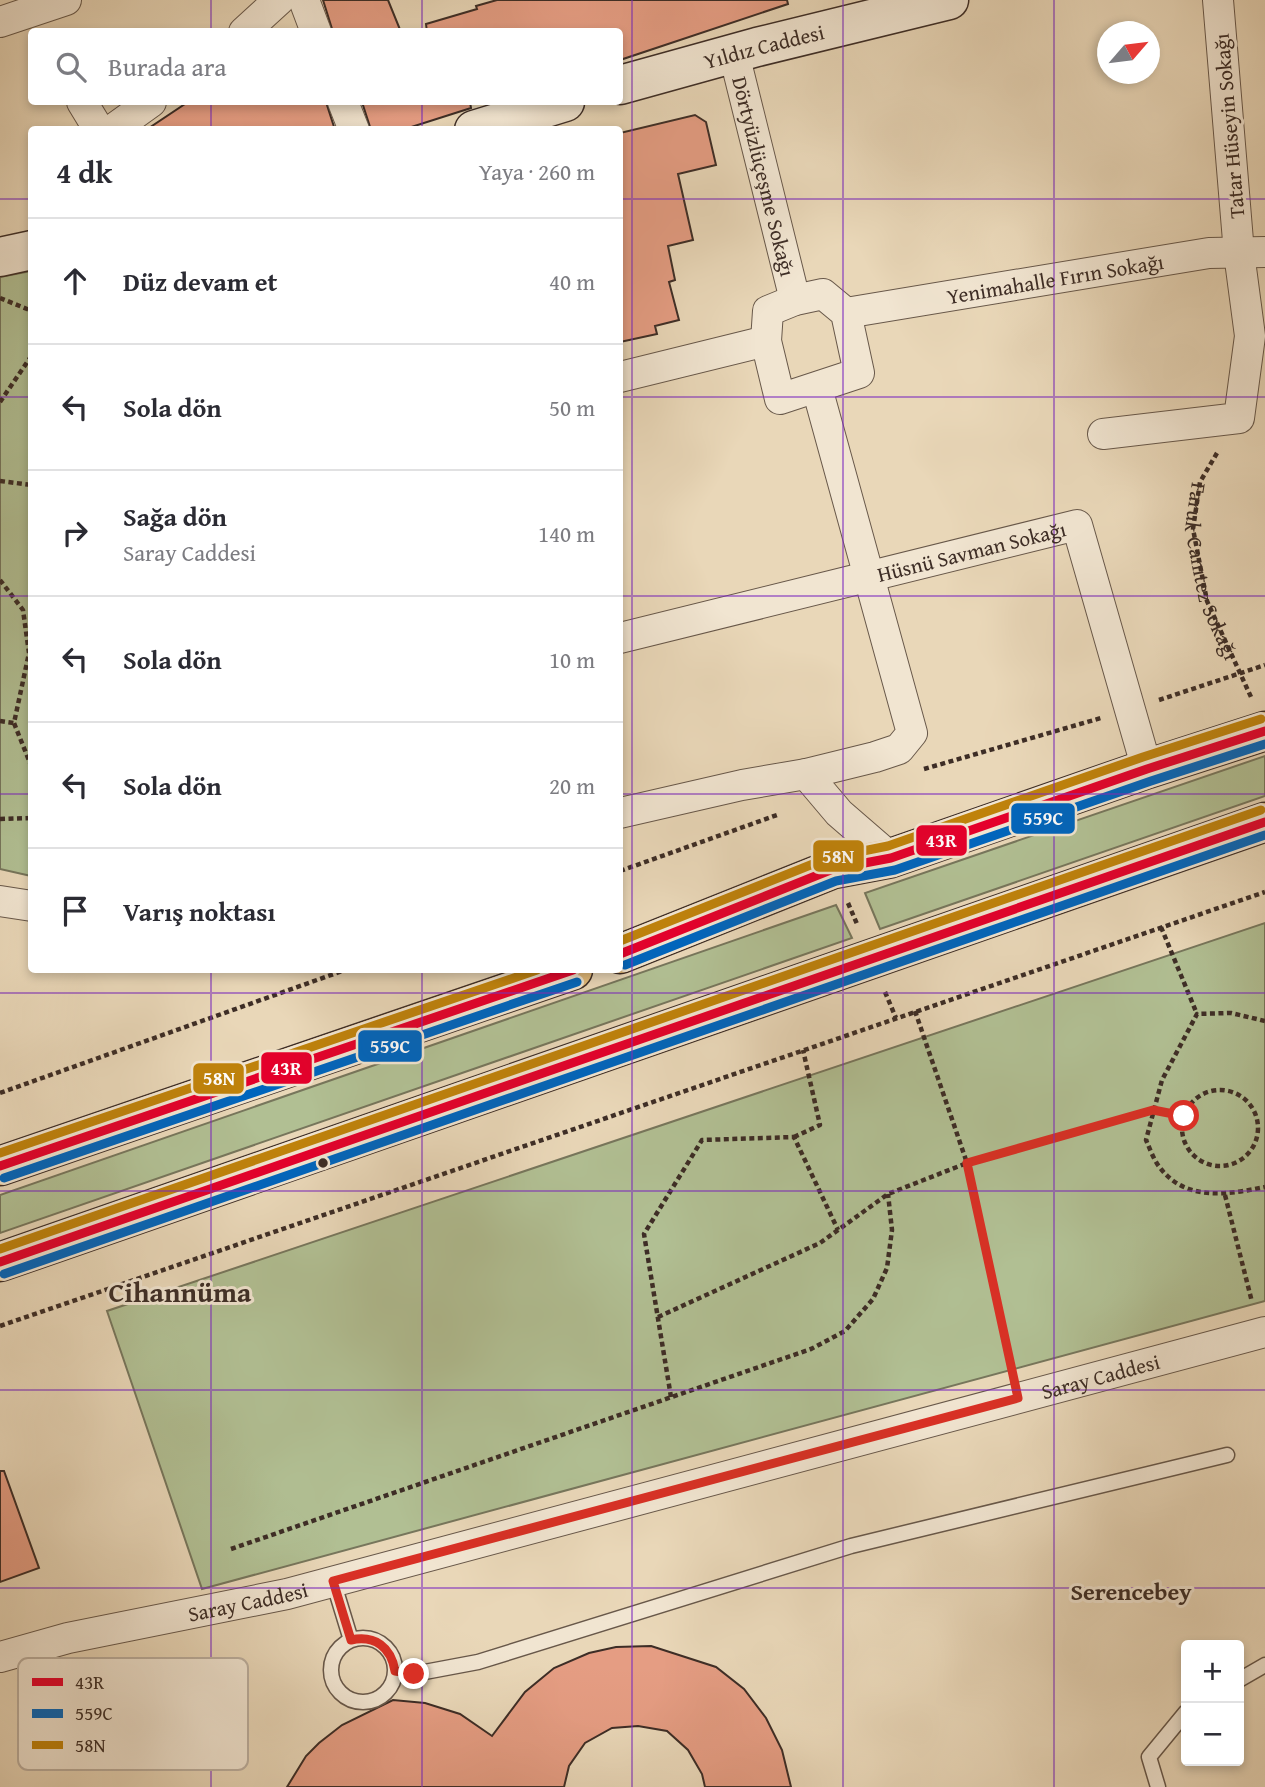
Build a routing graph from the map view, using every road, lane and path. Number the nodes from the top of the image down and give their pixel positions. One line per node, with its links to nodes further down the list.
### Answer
1 (66, 0): 6 (street)
2 (279, 0): 7 (street)
3 (304, 0): 8 (street)
4 (948, 0): 9 (street, Yıldız Caddesi)
5 (1219, 0): 20 (street, Tatar Hüseyin Sokağı)
6 (22, 17)
7 (248, 28)
8 (314, 28)
9 (734, 54): 10 (street, Yıldız Caddesi); 23 (street, Dörtyüzlüçeşme Sokağı)
10 (623, 84)
11 (84, 105): 15 (street)
12 (146, 105): 16 (street)
13 (344, 105): 17 (street)
14 (555, 105): 18 (street)
15 (97, 126)
16 (117, 126)
17 (352, 126)
18 (487, 126)
19 (28, 251): 21 (street)
20 (1252, 252): 25 (street, Yenimahalle Fırın Sokağı); 31 (street)
21 (0, 257)
22 (0, 298): 24 (path)
23 (795, 300): 25 (street, Dörtyüzlüçeşme Sokağı); 26 (street, Dörtyüzlüçeşme Sokağı)
24 (28, 309)
25 (846, 313): 29 (street, Dörtyüzlüçeşme Sokağı)
26 (765, 341): 28 (street); 29 (street, Dörtyüzlüçeşme Sokağı)
27 (28, 361): 30 (path)
28 (623, 376)
29 (817, 388): 35 (street)
30 (0, 402)
31 (1239, 418): 32 (street); 41 (path, Faruk Canıtez Sokağı)
32 (1103, 434)
33 (0, 481): 34 (path)
34 (28, 484)
35 (870, 576): 37 (street, Hüsnü Savman Sokağı); 42 (street, Hüsnü Savman Sokağı); 49 (street)
36 (0, 580): 38 (path)
37 (623, 637)
38 (28, 646)
39 (28, 658): 45 (path)
40 (1265, 665): 41 (path)
41 (1240, 673): 42 (path); 43 (path, Faruk Canıtez Sokağı)
42 (1131, 710): 47 (street, Hüsnü Savman Sokağı); 48 (path)
43 (1260, 718): 47 (main road)
44 (0, 721): 45 (path)
45 (14, 723): 46 (path)
46 (28, 758)
47 (1147, 769): 55 (main road)
48 (916, 772)
49 (806, 774): 50 (street); 55 (street)
50 (623, 812)
51 (780, 814): 56 (path)
52 (28, 818): 53 (path)
53 (0, 819)
54 (1265, 822): 82 (main road)
55 (891, 858): 63 (main road)
56 (623, 870)
57 (1265, 892): 61 (path)
58 (846, 899): 62 (path)
59 (0, 901): 60 (street)
60 (28, 904)
61 (1161, 927): 67 (path); 68 (path)
62 (861, 935)
63 (623, 953)
64 (337, 973): 72 (path)
65 (564, 973): 77 (main road)
66 (883, 988): 69 (path)
67 (915, 1011): 69 (path); 76 (path)
68 (1197, 1014): 70 (path); 73 (path)
69 (896, 1018): 71 (path)
70 (1265, 1021)
71 (803, 1050): 75 (path); 84 (path)
72 (0, 1093)
73 (1153, 1110): 74 (path); 76 (path); 80 (path)
74 (1183, 1118): 74 (path)
75 (794, 1138): 81 (path); 83 (path)
76 (967, 1163): 79 (path); 87 (path)
77 (0, 1166)
78 (1265, 1187): 80 (path)
79 (888, 1194): 81 (path); 86 (path)
80 (1225, 1195): 85 (path)
81 (838, 1230): 83 (path)
82 (0, 1262)
83 (658, 1317): 86 (path)
84 (0, 1326)
85 (1262, 1333): 87 (street, Saray Caddesi)
86 (671, 1397): 89 (path)
87 (1018, 1398): 90 (street, Saray Caddesi)
88 (1227, 1455): 94 (lane)
89 (231, 1549)
90 (333, 1581): 91 (lane); 92 (street, Saray Caddesi)
91 (351, 1640): 94 (lane); 94 (lane)
92 (0, 1657)
93 (1265, 1665): 95 (lane)
94 (395, 1671)
95 (1244, 1677)
96 (1181, 1718): 97 (lane)
97 (1158, 1787)

